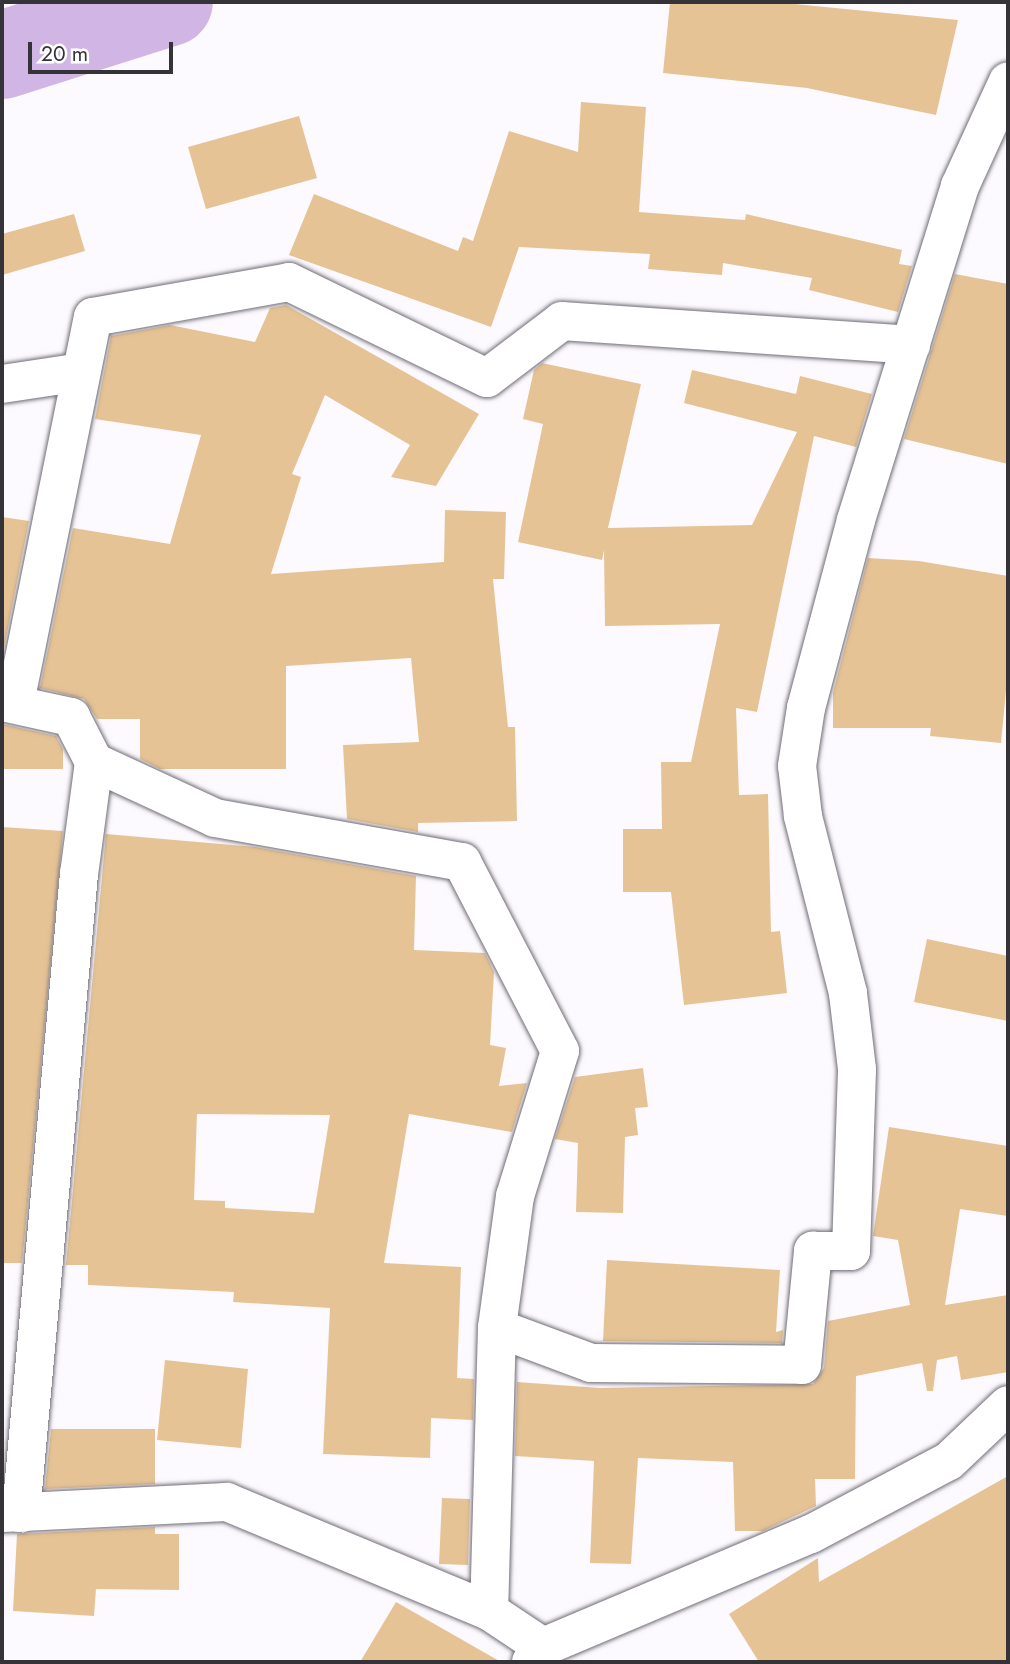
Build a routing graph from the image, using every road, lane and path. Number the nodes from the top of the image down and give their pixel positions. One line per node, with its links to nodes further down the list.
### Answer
1 (1008, 81): 2 (street)
2 (911, 345): 3 (street); 7 (street)
3 (81, 372): 4 (street); 5 (street)
4 (2, 384)
5 (8, 703): 6 (street)
6 (94, 762): 7 (street); 9 (street)
7 (497, 1328): 10 (street)
8 (1008, 1405): 11 (street)
9 (11, 1513): 10 (street)
10 (489, 1611): 11 (street)
11 (537, 1655)

